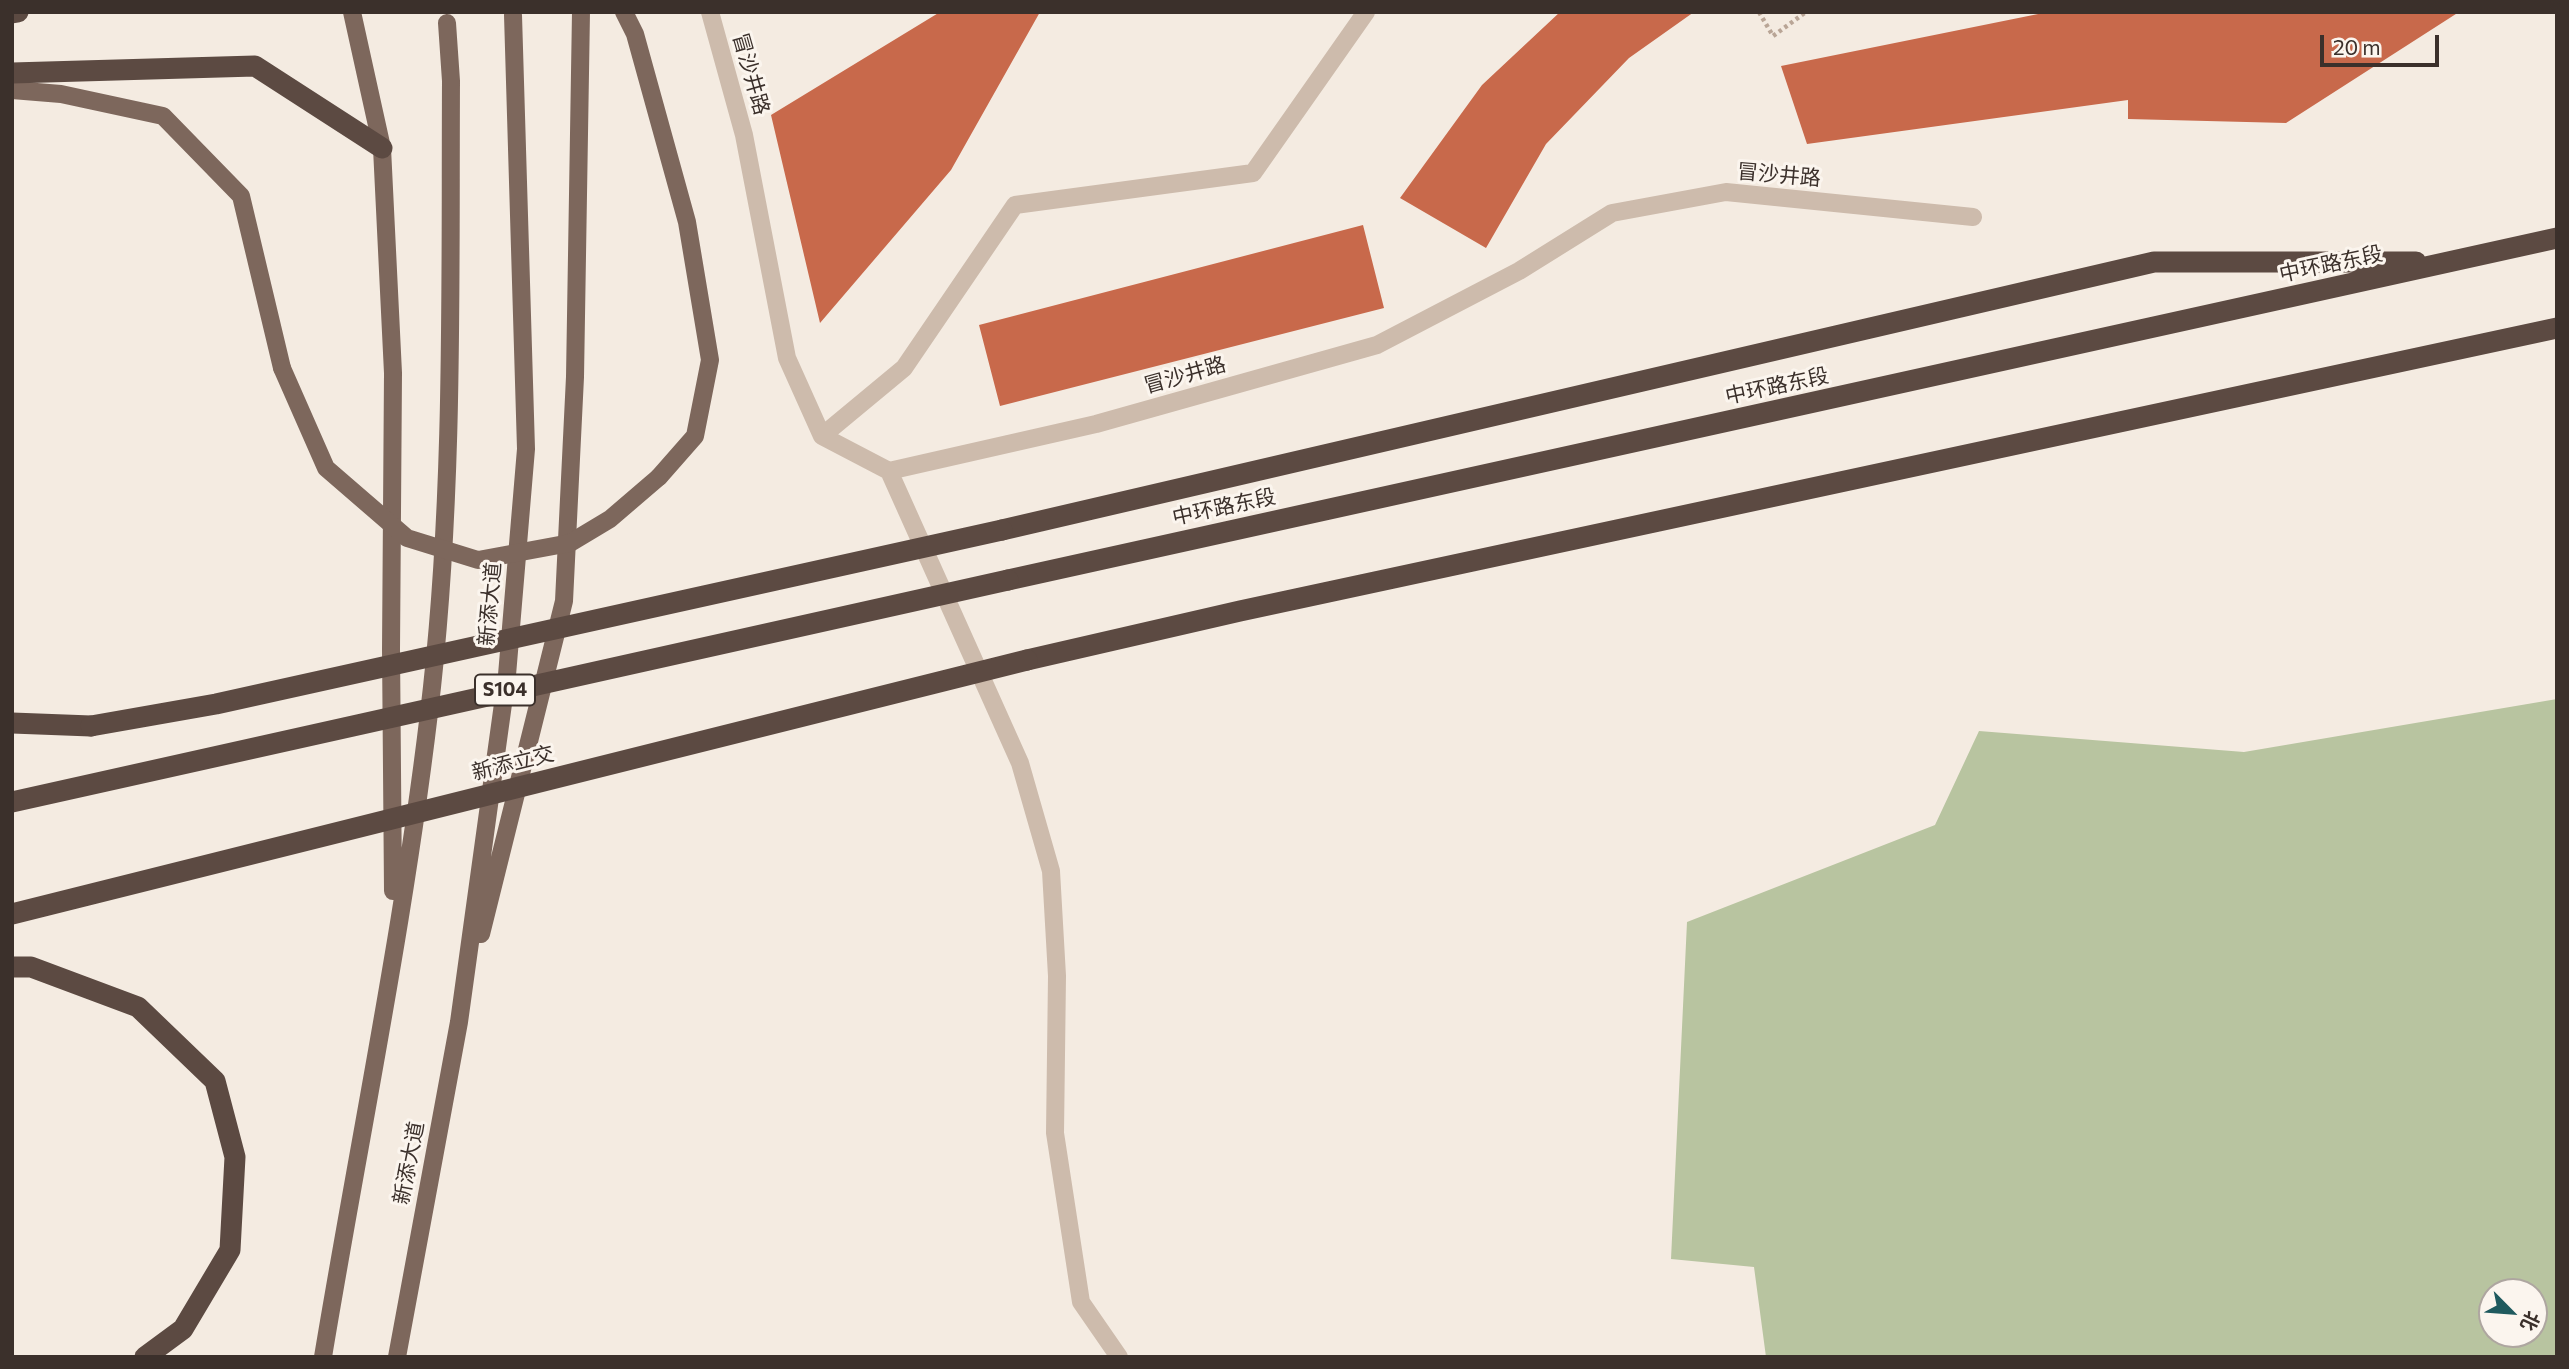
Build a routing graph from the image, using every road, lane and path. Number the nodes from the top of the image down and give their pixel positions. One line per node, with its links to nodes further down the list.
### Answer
1 (18, 12): 9 (highway)
2 (352, 12): 14 (main road)
3 (582, 12): 26 (main road)
4 (624, 12): 13 (main road, bridge)
5 (709, 12): 19 (street, 冒沙井路)
6 (1366, 12): 19 (street)
7 (1759, 12): 8 (path)
8 (1806, 12)
9 (12, 13)
10 (513, 15): 26 (main road, 新添大道 / S104)
11 (447, 23): 24 (main road)
12 (12, 73): 14 (highway)
13 (12, 90)
14 (382, 148): 24 (main road)
15 (1973, 217): 20 (street, 冒沙井路)
16 (2557, 238): 17 (highway, 中环路东段)
17 (2457, 261): 21 (highway, bridge); 22 (highway, 中环路东段, bridge)
18 (2557, 328): 23 (highway, 新添立交, bridge)
19 (822, 436): 20 (street)
20 (889, 471): 30 (street)
21 (12, 723)
22 (12, 802)
23 (12, 914)
24 (394, 946): 28 (main road)
25 (12, 967): 27 (highway)
26 (459, 1022): 29 (main road, 新添大道 / S104)
27 (145, 1357)
28 (323, 1357)
29 (397, 1357)
30 (1119, 1357)

